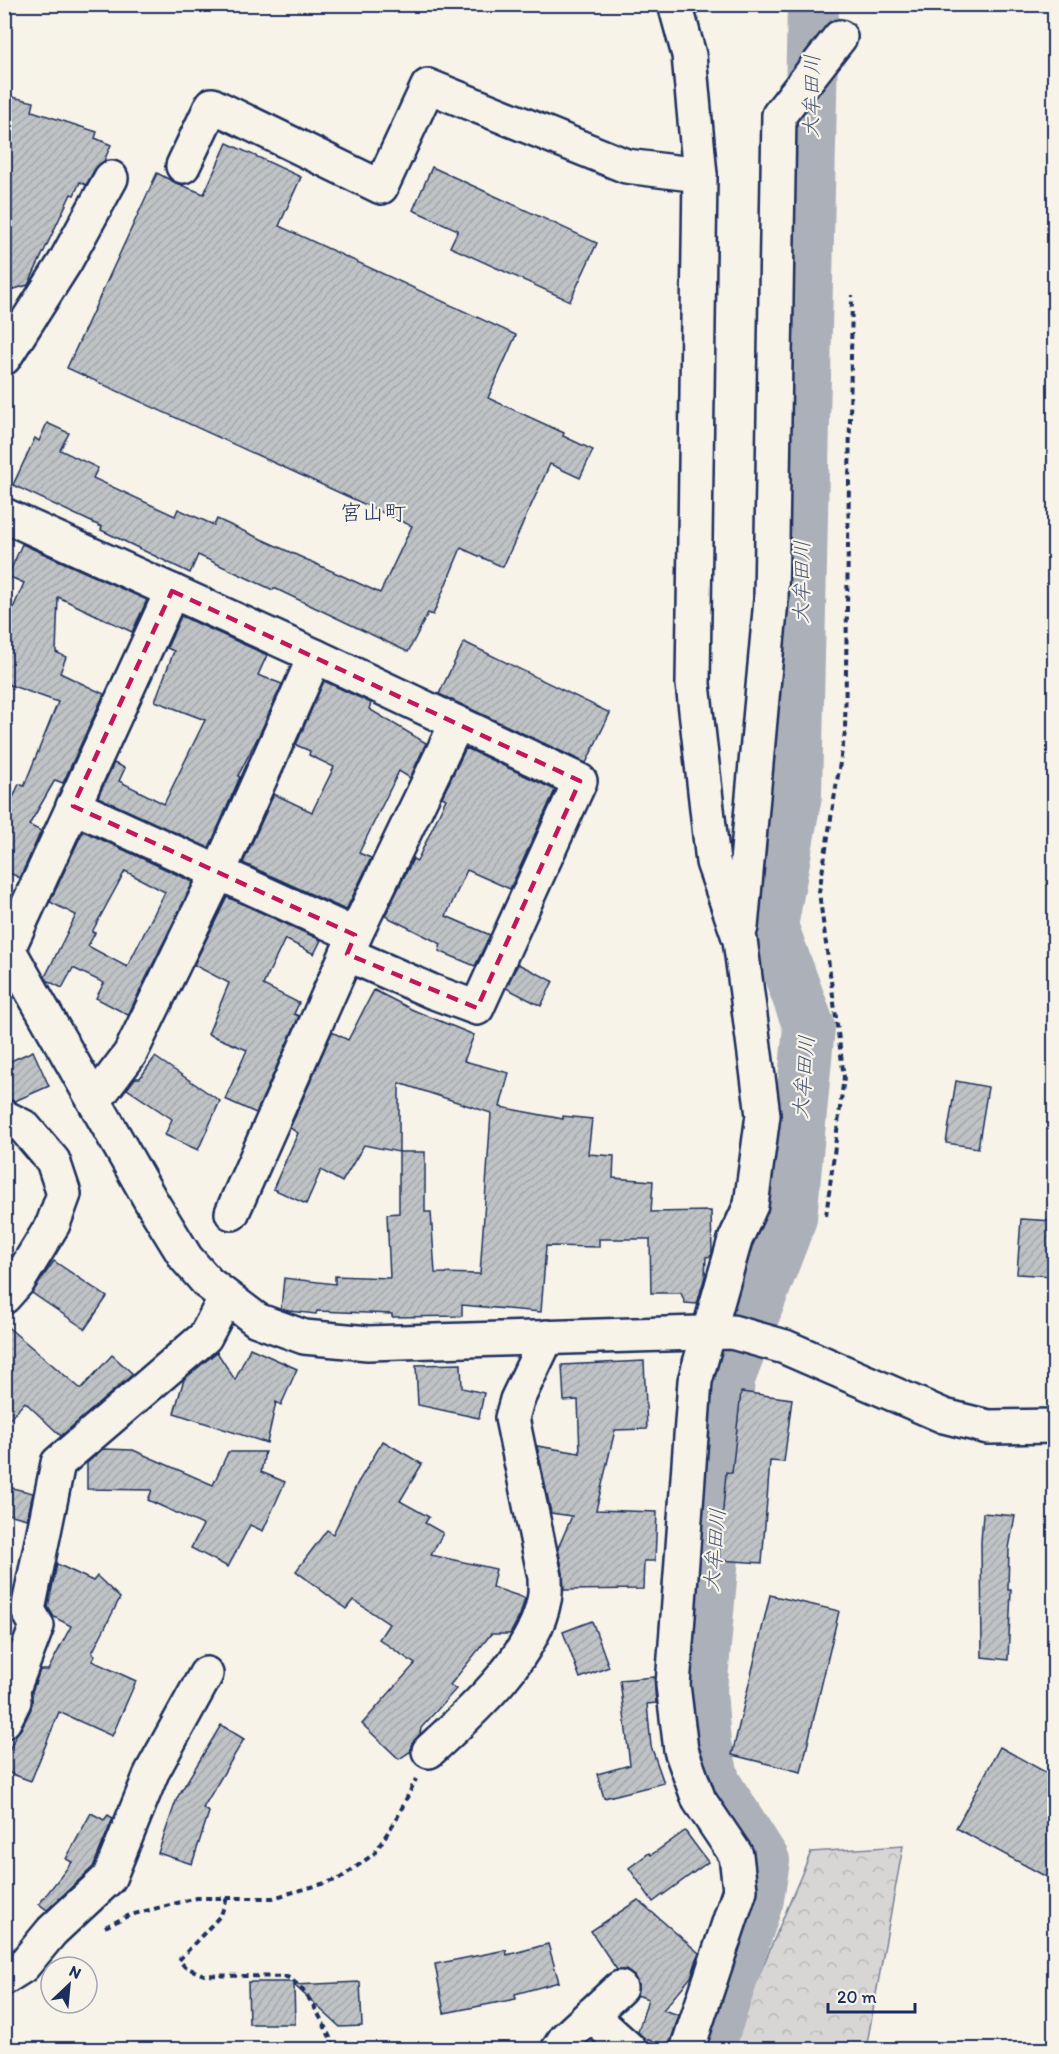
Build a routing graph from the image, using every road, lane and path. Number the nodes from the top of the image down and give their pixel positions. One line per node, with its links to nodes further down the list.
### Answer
1 (675, 4): 4 (street)
2 (840, 37): 14 (street)
3 (183, 166): 4 (street)
4 (700, 175): 14 (street)
5 (111, 178): 7 (street)
6 (852, 295): 20 (path)
7 (4, 358)
8 (4, 515): 9 (street)
9 (172, 591): 10 (street); 12 (street)
10 (315, 656): 11 (street); 13 (street)
11 (457, 723): 15 (street); 15 (street)
12 (73, 806): 13 (street); 16 (street)
13 (218, 873): 15 (street); 17 (street)
14 (740, 940): 23 (street)
15 (351, 945): 19 (street)
16 (8, 957): 17 (street)
17 (95, 1100): 22 (street)
18 (4, 1117): 21 (street)
19 (232, 1213)
20 (826, 1216)
21 (4, 1297)
22 (226, 1297): 24 (street); 27 (street)
23 (711, 1332): 24 (street); 25 (street); 37 (street)
24 (547, 1338): 28 (street)
25 (1054, 1426)
26 (206, 1674): 31 (street)
27 (4, 1721)
28 (429, 1751): 29 (path)
29 (226, 1898): 30 (path); 34 (path)
30 (98, 1930)
31 (4, 1978)
32 (620, 1988): 33 (street)
33 (591, 2015): 35 (street); 36 (street)
34 (336, 2049)
35 (558, 2049)
36 (630, 2049)
37 (687, 2049)

